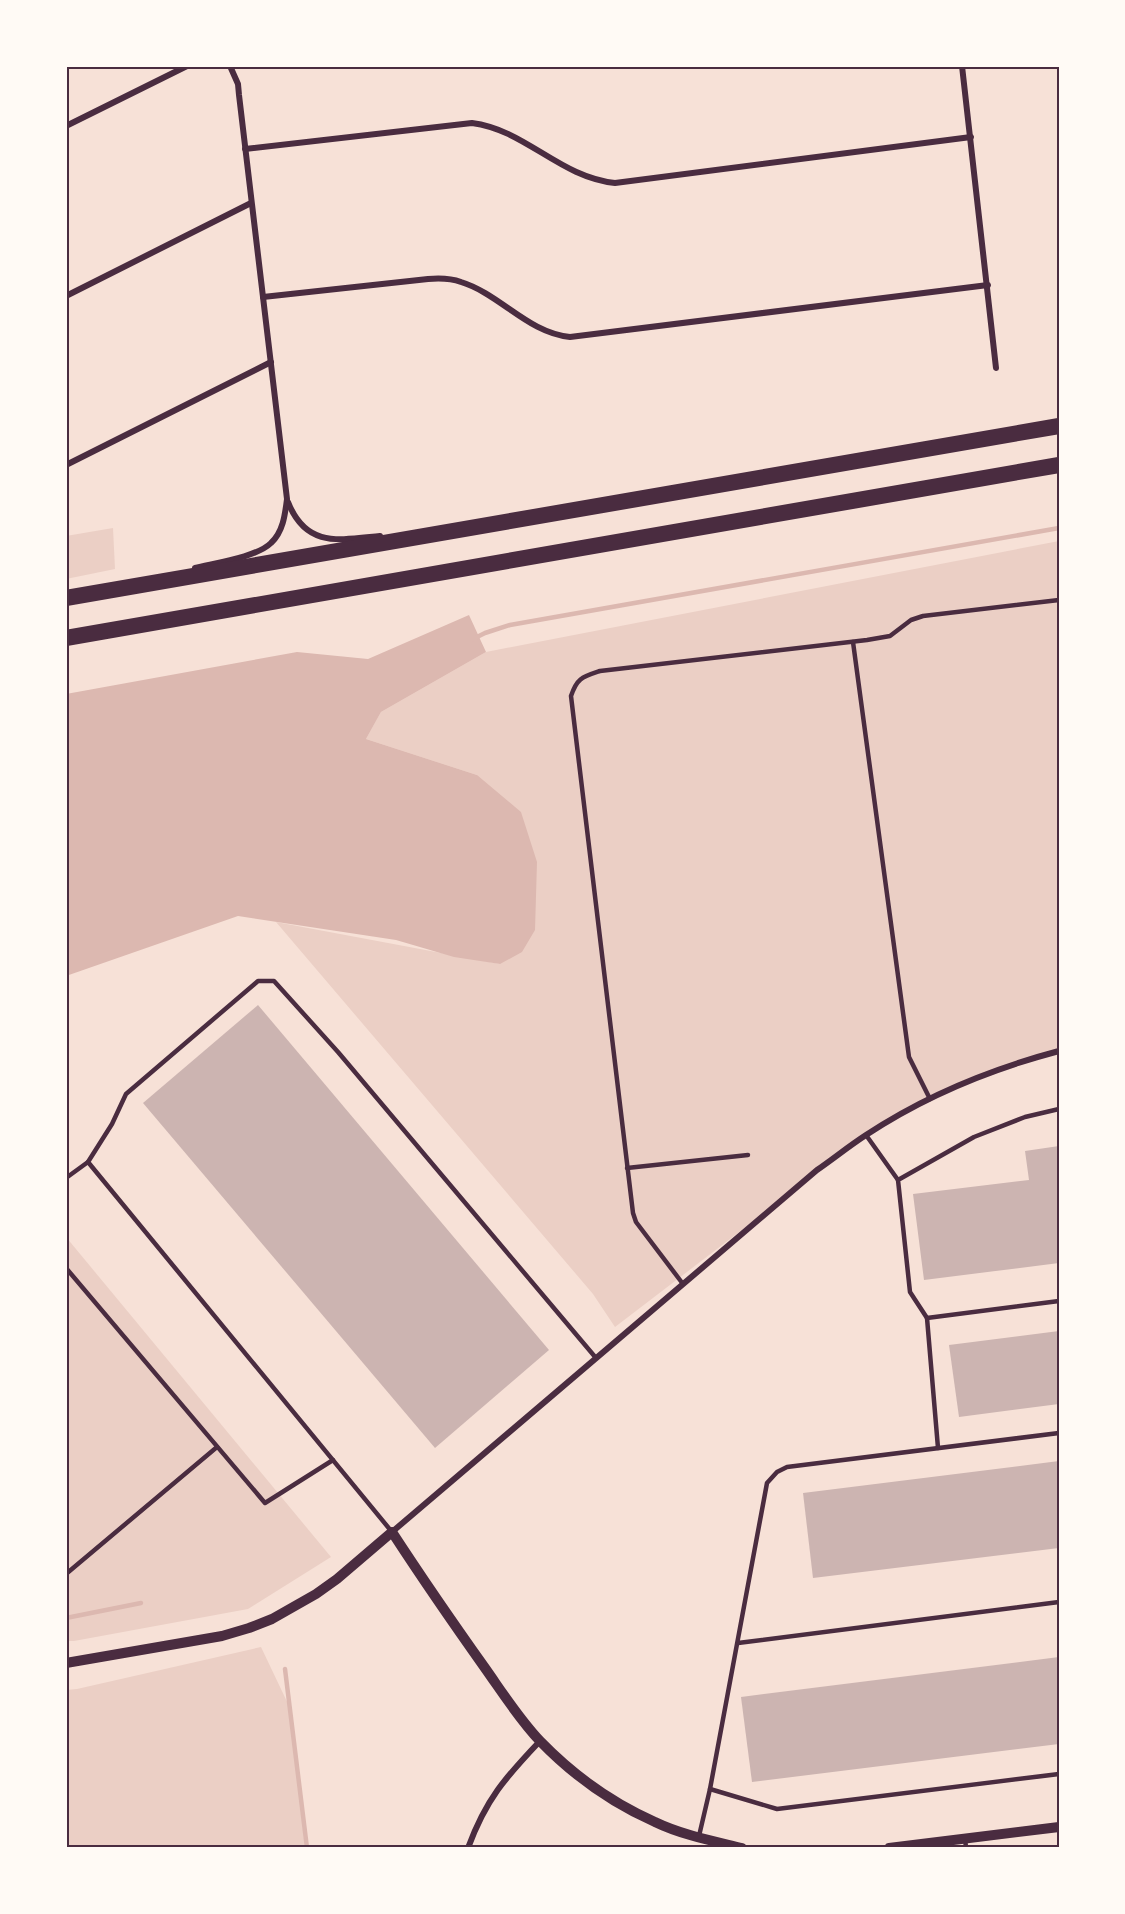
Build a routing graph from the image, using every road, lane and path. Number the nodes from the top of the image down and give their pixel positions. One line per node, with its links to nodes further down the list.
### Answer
1 (187, 66): 4 (street)
2 (230, 66): 6 (street)
3 (962, 66): 5 (street)
4 (66, 126)
5 (971, 137): 6 (street); 8 (street)
6 (245, 149): 7 (street)
7 (251, 203): 9 (street); 10 (street)
8 (988, 285): 10 (street); 12 (street)
9 (66, 296)
10 (263, 297): 11 (street)
11 (271, 362): 14 (street); 16 (street)
12 (996, 368)
13 (1059, 426): 17 (highway)
14 (66, 465)
15 (1059, 465): 21 (highway)
16 (287, 499): 17 (street); 18 (street)
17 (482, 526): 18 (highway)
18 (100, 592): 19 (highway)
19 (66, 598)
20 (1059, 600): 22 (lane)
21 (66, 638)
22 (853, 642): 24 (lane); 29 (lane)
23 (1059, 1051): 24 (street)
24 (930, 1099): 26 (street)
25 (1059, 1109): 31 (lane)
26 (866, 1135): 31 (lane); 33 (street)
27 (748, 1155): 29 (lane)
28 (88, 1162): 30 (lane); 36 (lane); 40 (lane)
29 (627, 1168): 33 (lane)
30 (66, 1179)
31 (898, 1180): 35 (lane)
32 (66, 1268): 38 (lane)
33 (683, 1284): 36 (street)
34 (1059, 1301): 35 (lane)
35 (927, 1318): 39 (lane)
36 (596, 1358): 41 (street)
37 (1059, 1433): 39 (lane)
38 (217, 1447): 40 (lane); 42 (lane)
39 (938, 1448): 44 (lane)
40 (333, 1460): 41 (lane)
41 (392, 1532): 45 (street); 46 (street)
42 (66, 1574)
43 (1059, 1602): 44 (lane)
44 (738, 1643): 48 (lane)
45 (66, 1663)
46 (540, 1741): 50 (street); 53 (street)
47 (1059, 1774): 48 (lane)
48 (710, 1789): 50 (lane)
49 (1059, 1827): 51 (street)
50 (698, 1843): 54 (street)
51 (965, 1843): 52 (street)
52 (942, 1845): 55 (street)
53 (468, 1848)
54 (742, 1848)
55 (889, 1848)

